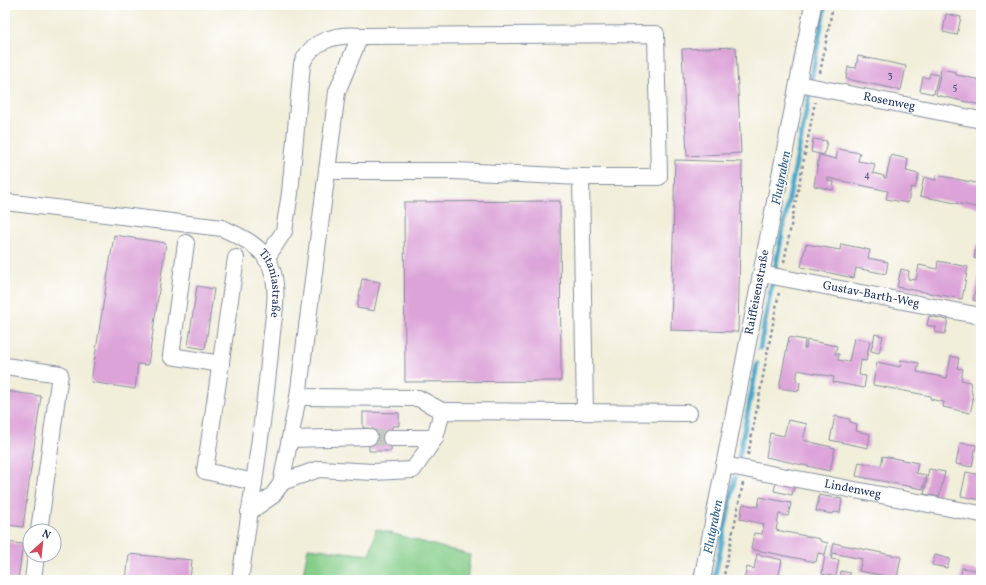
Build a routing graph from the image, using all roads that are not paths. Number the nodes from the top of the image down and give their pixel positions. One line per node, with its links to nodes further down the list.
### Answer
1 (813, 5): 3 (street, Raiffeisenstraße)
2 (360, 36): 5 (street); 6 (street); 10 (street)
3 (798, 84): 4 (street, Rosenweg); 11 (street, Raiffeisenstraße)
4 (981, 120)
5 (327, 170): 6 (street); 15 (street)
6 (581, 177): 17 (street)
7 (5, 202): 10 (street, Titaniastraße)
8 (186, 243): 13 (street)
9 (236, 258): 13 (street)
10 (266, 259): 24 (street, Titaniastraße)
11 (762, 274): 12 (street, Gustav-Barth-Weg); 23 (street, Raiffeisenstraße)
12 (981, 316)
13 (221, 364): 24 (street)
14 (5, 366): 28 (street)
15 (298, 397): 16 (street); 22 (street)
16 (442, 411): 17 (street); 21 (street)
17 (585, 412): 18 (street)
18 (689, 413)
19 (369, 437): 22 (street)
20 (392, 438): 21 (street)
21 (435, 438): 25 (street)
22 (290, 439): 25 (street)
23 (724, 465): 27 (street, Lindenweg); 32 (street, Raiffeisenstraße)
24 (254, 482): 26 (street, Titaniastraße)
25 (282, 482): 26 (street)
26 (249, 512): 31 (street, Titaniastraße)
27 (981, 514)
28 (40, 523)
29 (35, 563): 30 (street)
30 (33, 580)
31 (240, 580)
32 (702, 580)

